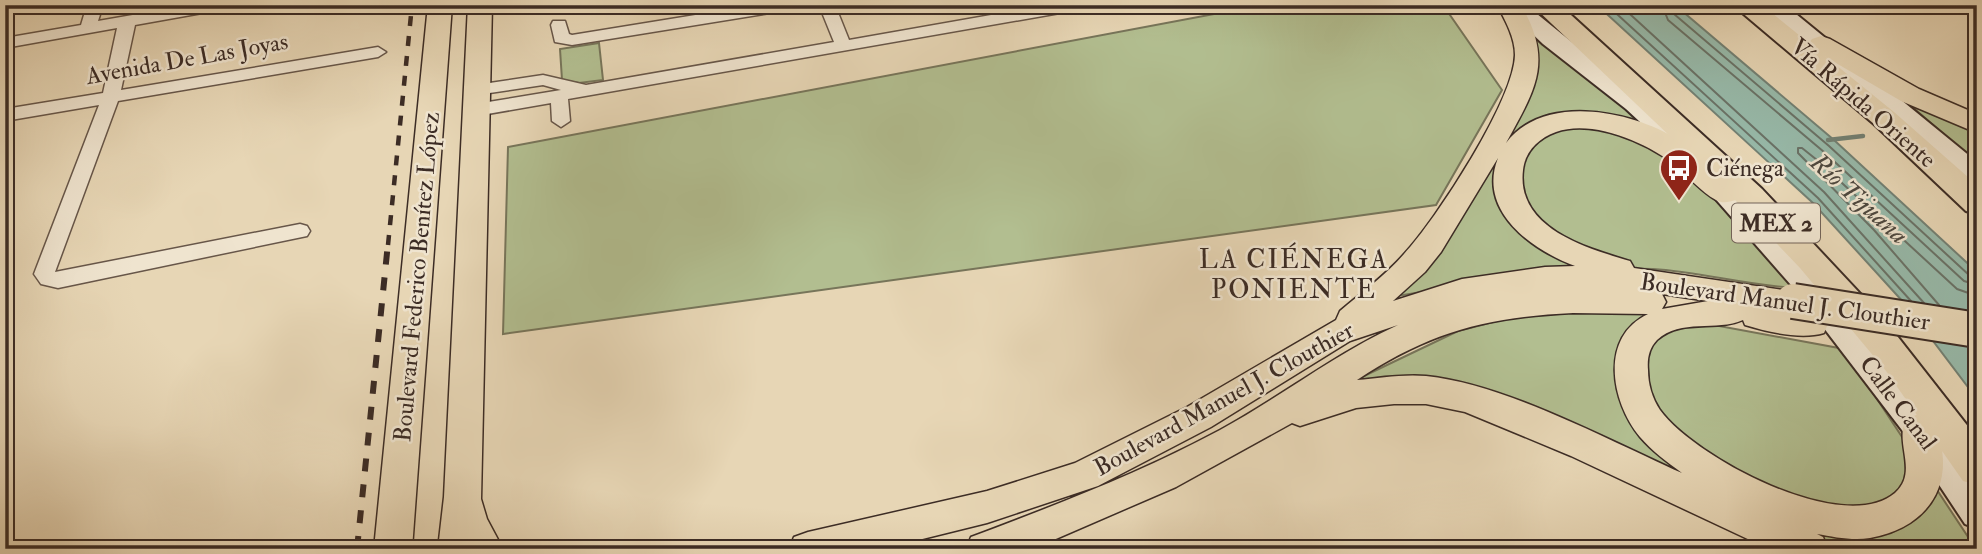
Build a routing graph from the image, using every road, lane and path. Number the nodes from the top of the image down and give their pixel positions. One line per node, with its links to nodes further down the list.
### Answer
1 (95, 5): 14 (street)
2 (219, 5): 12 (street)
3 (440, 5): 41 (main road, Boulevard Federico Benítez López)
4 (480, 5): 22 (main road, Boulevard Federico Benítez López)
5 (789, 5): 13 (street)
6 (827, 5): 17 (street)
7 (1077, 5): 17 (street)
8 (1511, 5): 27 (main road, Calle Canal); 34 (main road)
9 (1545, 5): 38 (highway, MEX 2)
10 (1746, 5): 28 (highway, Vía Rápida Oriente)
11 (1772, 5): 16 (main road)
12 (127, 22): 14 (street); 21 (street)
13 (559, 25)
14 (88, 29): 15 (street)
15 (5, 43)
16 (1821, 44): 25 (main road); 26 (main road)
17 (844, 47): 19 (street)
18 (378, 52): 21 (street, Avenida De Las Joyas)
19 (585, 91): 20 (street); 22 (street)
20 (559, 96): 22 (street); 24 (street)
21 (111, 97): 23 (street, Avenida De Las Joyas); 29 (street)
22 (476, 100): 39 (main road, Boulevard Federico Benítez López)
23 (5, 115)
24 (561, 121)
25 (1977, 124)
26 (1977, 176)
27 (1726, 193): 30 (main road); 37 (main road, Calle Canal)
28 (1977, 203)
29 (300, 230)
30 (1688, 286): 32 (main road, Boulevard Manuel J. Clouthier); 34 (main road, Boulevard Manuel J. Clouthier)
31 (1731, 312): 32 (main road, Boulevard Manuel J. Clouthier); 36 (main road, Boulevard Manuel J. Clouthier); 37 (main road)
32 (1803, 312): 33 (main road, Boulevard Manuel J. Clouthier, bridge); 35 (main road, Boulevard Manuel J. Clouthier)
33 (1977, 330)
34 (1338, 332): 45 (main road, Boulevard Manuel J. Clouthier)
35 (1977, 350)
36 (1265, 422): 46 (main road, Boulevard Manuel J. Clouthier); 47 (main road)
37 (1919, 429): 40 (main road, Calle Canal)
38 (1977, 469)
39 (463, 497): 43 (main road, Boulevard Federico Benítez López); 44 (main road)
40 (1977, 514)
41 (395, 530): 42 (main road)
42 (379, 549)
43 (457, 549)
44 (484, 549)
45 (808, 549)
46 (985, 549)
47 (1809, 549)

